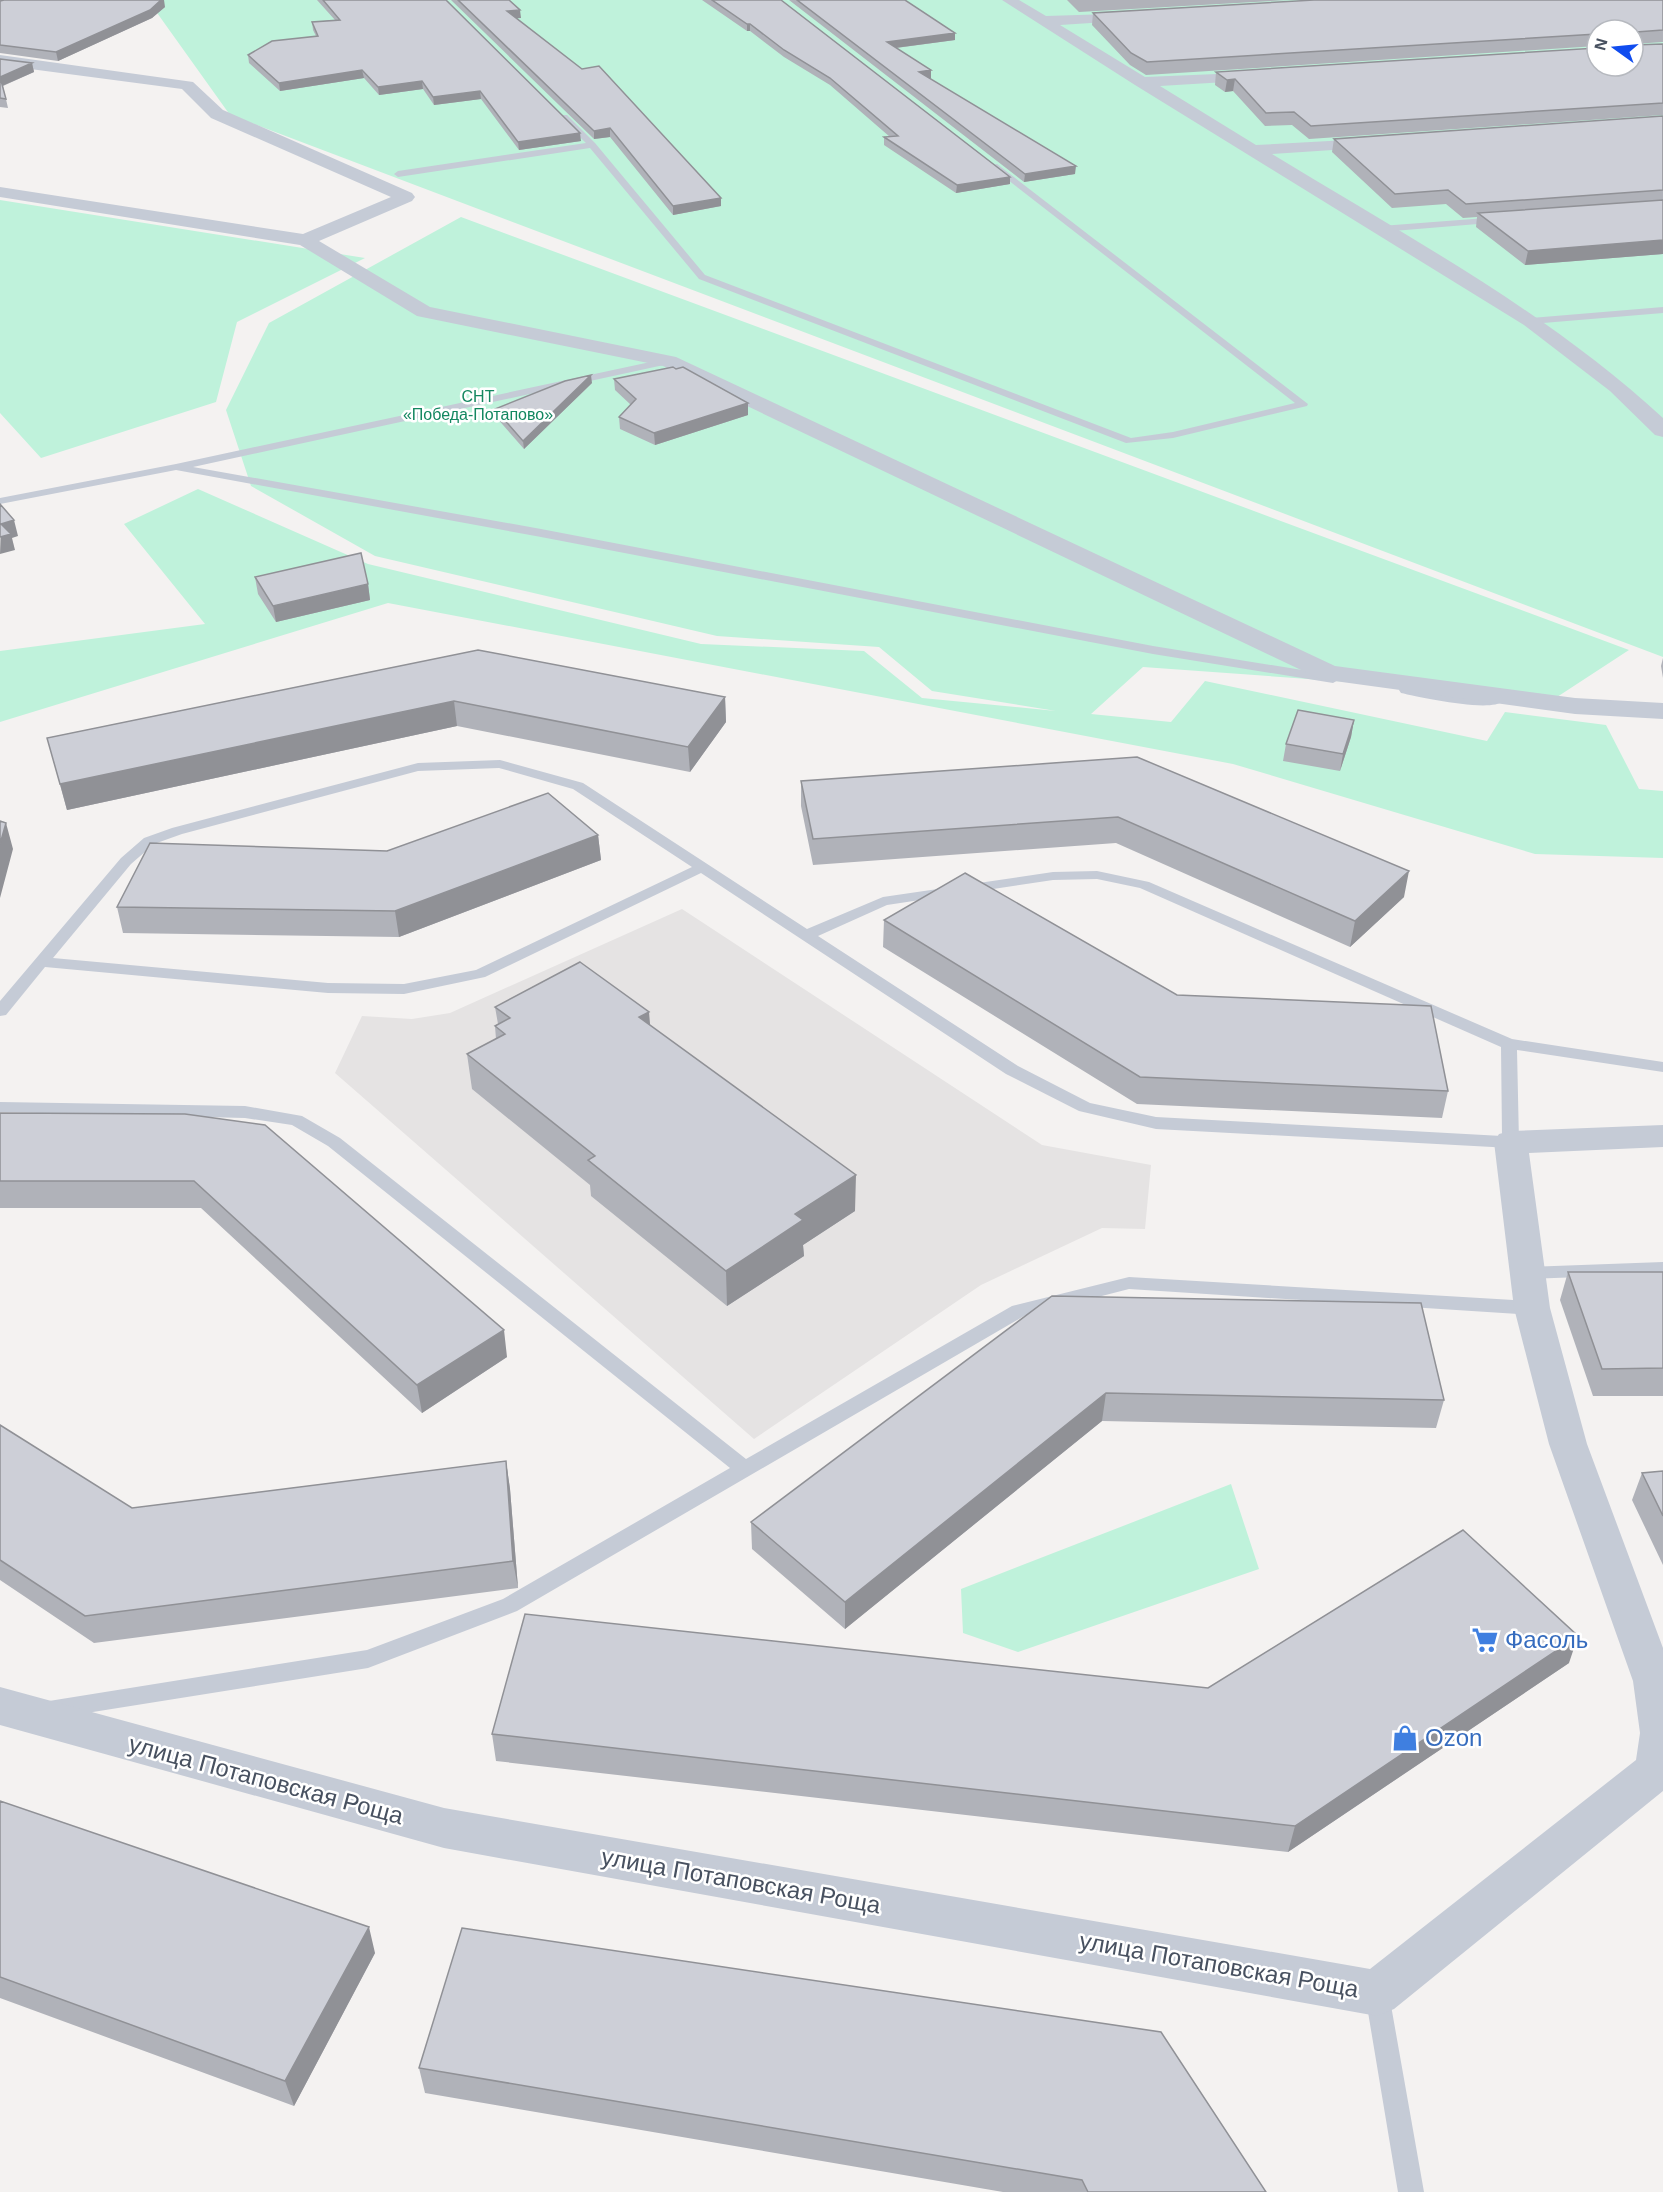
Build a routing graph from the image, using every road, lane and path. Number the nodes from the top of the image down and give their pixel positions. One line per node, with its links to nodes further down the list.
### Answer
1 (1009, 0): 3 (street)
2 (1148, 15): 3 (street)
3 (1043, 21): 6 (street)
4 (0, 60): 16 (street)
5 (1270, 74): 6 (street)
6 (1141, 82): 10 (street)
7 (560, 113): 9 (lane)
8 (1394, 141): 10 (street)
9 (592, 145): 11 (lane); 12 (lane)
10 (1254, 150): 15 (street)
11 (986, 159)
12 (398, 174)
13 (0, 192): 16 (street)
14 (1510, 219): 15 (lane)
15 (1381, 229): 18 (street)
16 (305, 240): 19 (street)
17 (1663, 310): 18 (lane)
18 (1531, 321): 20 (street)
19 (669, 361): 21 (lane); 23 (street)
20 (1663, 430)
21 (176, 467): 22 (lane); 23 (lane)
22 (0, 501)
23 (1575, 706): 24 (street)
24 (1663, 711)
25 (701, 868): 26 (lane); 27 (lane); 27 (lane)
26 (805, 936): 29 (lane); 33 (lane)
27 (42, 962): 28 (lane)
28 (0, 1011)
29 (1509, 1044): 30 (lane); 33 (lane)
30 (1663, 1066)
31 (0, 1107): 36 (lane)
32 (1663, 1136): 33 (street)
33 (1511, 1142): 35 (street, улица Потаповская Роща)
34 (1663, 1268): 35 (lane)
35 (1529, 1291): 36 (lane); 38 (street, улица Потаповская Роща)
36 (745, 1468): 37 (lane)
37 (13, 1710): 39 (street, улица Потаповская Роща)
38 (1660, 1774): 39 (street, улица Потаповская Роща)
39 (1377, 1993): 40 (lane)
40 (1411, 2192)

